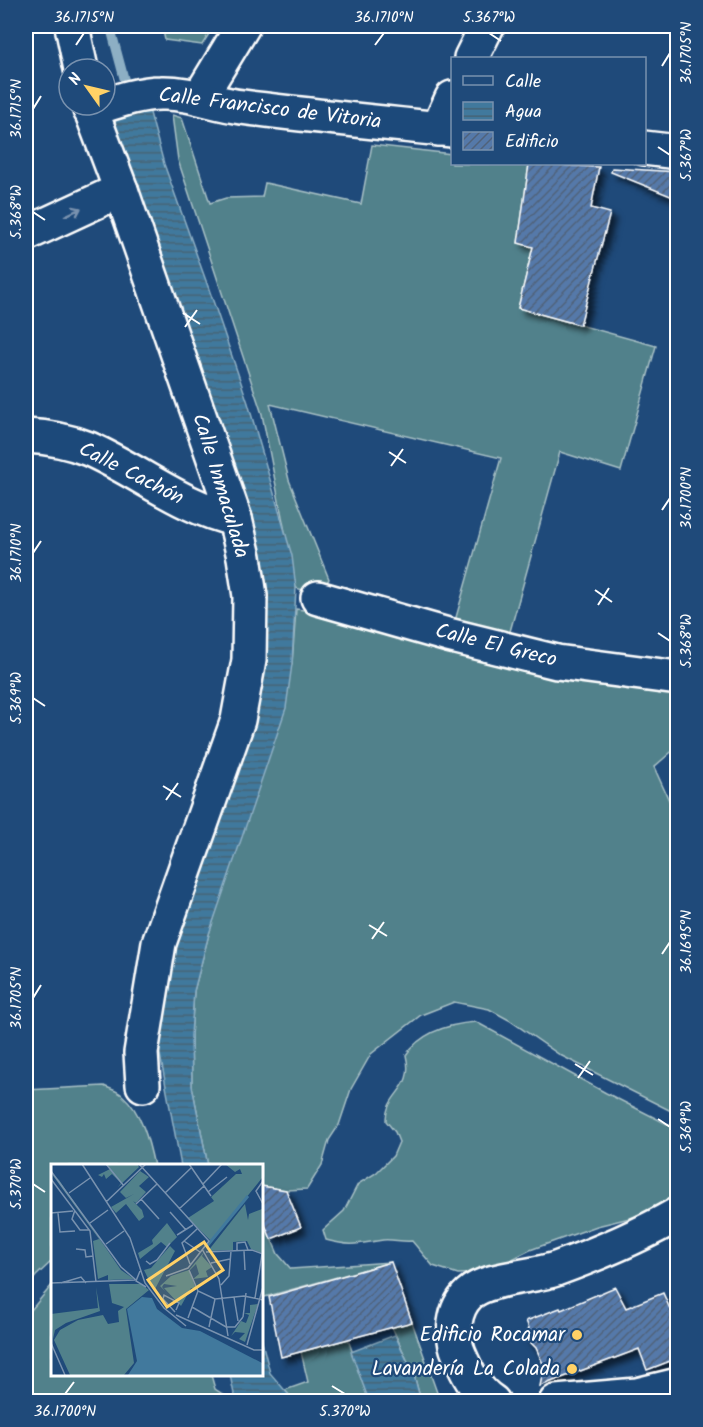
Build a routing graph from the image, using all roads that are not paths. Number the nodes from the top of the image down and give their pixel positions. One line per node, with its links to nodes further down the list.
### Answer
1 (72, 26): 4 (street)
2 (243, 26): 6 (street)
3 (487, 26): 5 (street)
4 (78, 57)
5 (472, 57)
6 (200, 97): 7 (street, Calle Francisco de Vitoria); 10 (street, Calle Francisco de Vitoria)
7 (117, 102)
8 (451, 106): 10 (street)
9 (96, 117): 13 (street, Calle Inmaculada)
10 (445, 129)
11 (646, 148): 12 (street)
12 (678, 152)
13 (121, 190): 14 (street, one-way to 13); 16 (street, Calle Inmaculada)
14 (26, 234)
15 (26, 436): 16 (street, Calle Cachón)
16 (235, 519): 19 (street, Calle Inmaculada)
17 (318, 598): 18 (street, Calle El Greco)
18 (676, 672)
19 (143, 1085)
20 (678, 1214): 22 (street)
21 (678, 1385): 23 (street)
22 (494, 1401)
23 (556, 1401)

